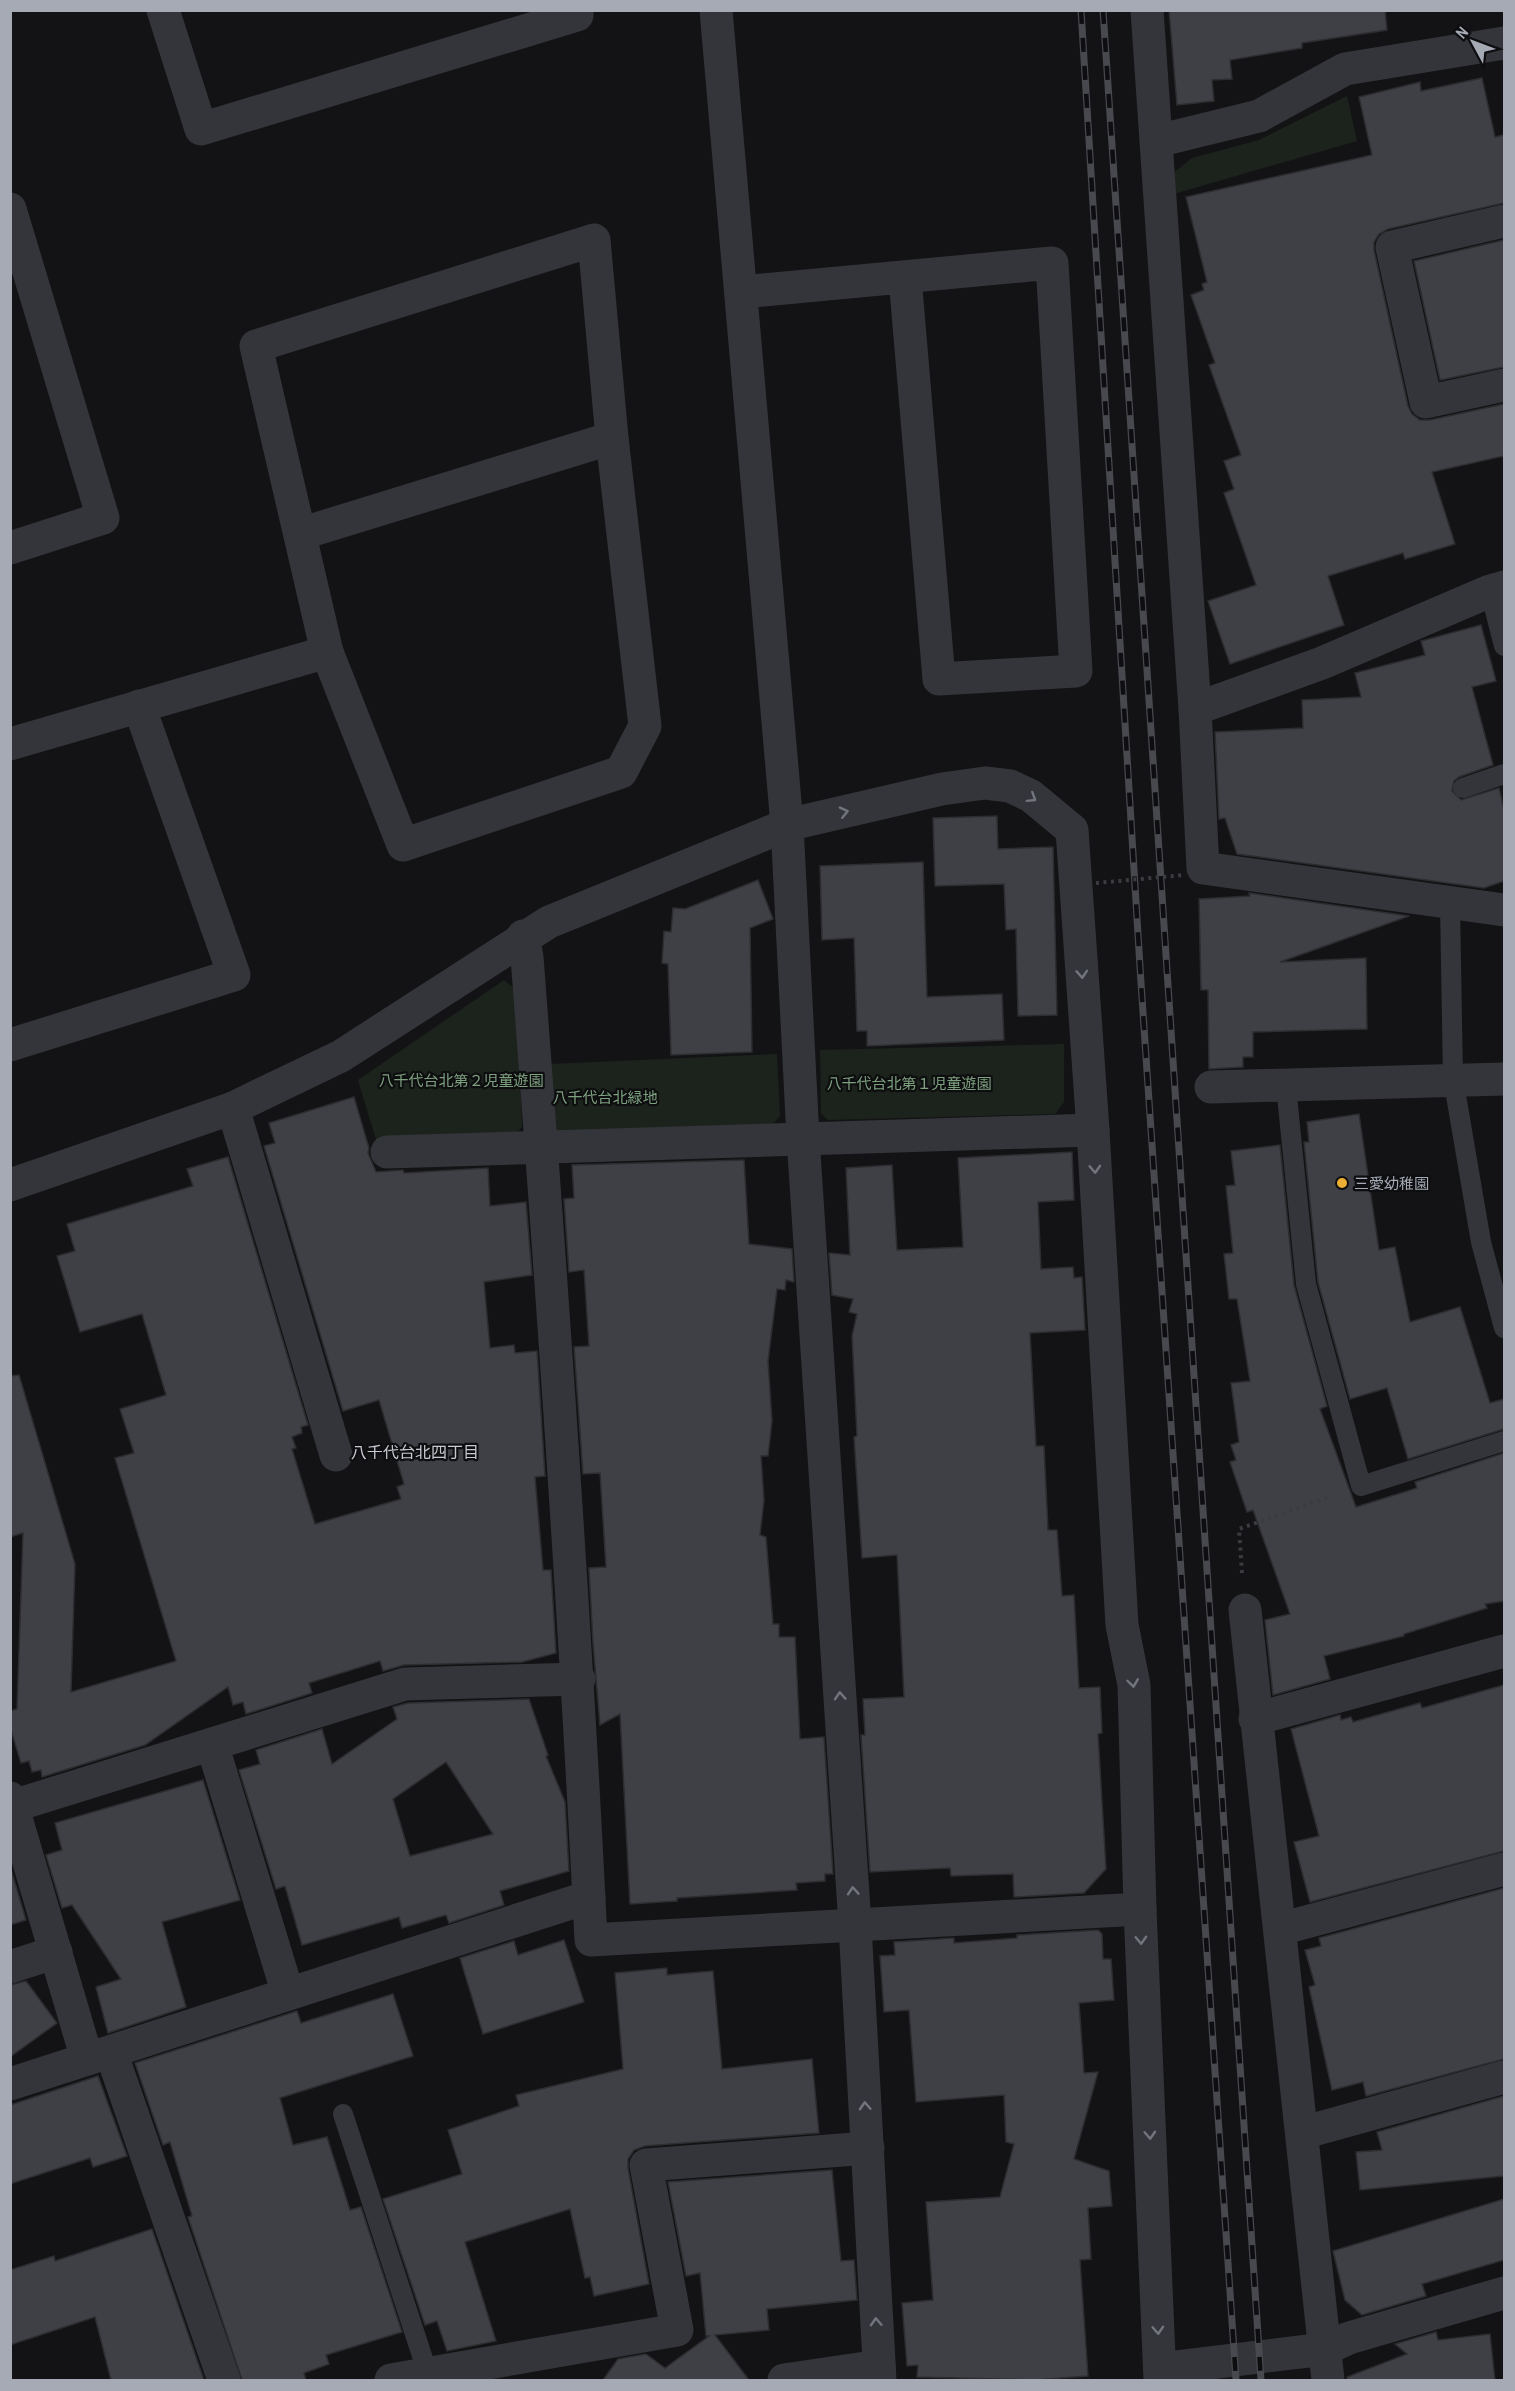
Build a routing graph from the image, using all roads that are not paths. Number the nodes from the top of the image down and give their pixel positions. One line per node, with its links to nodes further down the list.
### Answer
1 (163, 10): 2 (street)
2 (577, 10)
3 (716, 10): 10 (street)
4 (1147, 10): 6 (street)
5 (1504, 43): 6 (street)
6 (1157, 141): 19 (street)
7 (10, 209): 14 (street)
8 (1504, 221): 11 (street)
9 (905, 277): 9 (street); 10 (street)
10 (742, 292): 23 (street)
11 (1504, 385)
12 (612, 438): 13 (street); 13 (street); 17 (street)
13 (300, 534): 17 (street)
14 (10, 548)
15 (1497, 589): 16 (lane); 19 (street)
16 (1504, 646)
17 (327, 652): 18 (street)
18 (140, 706): 20 (street); 27 (street)
19 (1195, 709): 24 (street)
20 (10, 744)
21 (1504, 774): 22 (lane)
22 (1463, 788)
23 (787, 825): 26 (street); 33 (street, one-way to 33); 34 (street)
24 (1450, 904): 25 (street); 28 (lane)
25 (1504, 910)
26 (524, 936): 32 (street); 35 (street)
27 (10, 1045)
28 (1453, 1078): 29 (street); 30 (street); 38 (lane)
29 (1504, 1079)
30 (1286, 1086): 31 (street); 39 (lane)
31 (1211, 1087)
32 (232, 1108): 37 (street); 40 (street)
33 (1093, 1130): 34 (street); 49 (street, one-way to 49)
34 (803, 1138): 35 (street); 50 (street, one-way to 34)
35 (542, 1149): 36 (street); 43 (street)
36 (387, 1152)
37 (10, 1185)
38 (1504, 1328)
39 (1504, 1441)
40 (336, 1455)
41 (1245, 1610): 44 (street)
42 (1504, 1651): 44 (street)
43 (579, 1679): 45 (street); 48 (street)
44 (1255, 1719): 51 (street)
45 (212, 1744): 46 (street); 54 (street)
46 (12, 1802): 52 (street)
47 (1504, 1869): 51 (street)
48 (589, 1897): 50 (street); 54 (street)
49 (1140, 1909): 50 (street); 66 (street, one-way to 66)
50 (855, 1924): 60 (street, one-way to 50)
51 (1280, 1929): 59 (street)
52 (56, 1952): 53 (street); 55 (street)
53 (10, 1967)
54 (288, 1994): 55 (street)
55 (99, 2055): 57 (street); 67 (street)
56 (1504, 2077): 59 (street)
57 (10, 2084)
58 (343, 2114): 64 (lane)
59 (1302, 2133): 62 (street)
60 (868, 2148): 63 (street, one-way to 60); 65 (street)
61 (1504, 2293): 62 (street)
62 (1327, 2365): 66 (street)
63 (879, 2373): 69 (street)
64 (428, 2374): 65 (street); 68 (street)
65 (461, 2374)
66 (1160, 2375)
67 (224, 2380)
68 (391, 2380)
69 (784, 2380)

